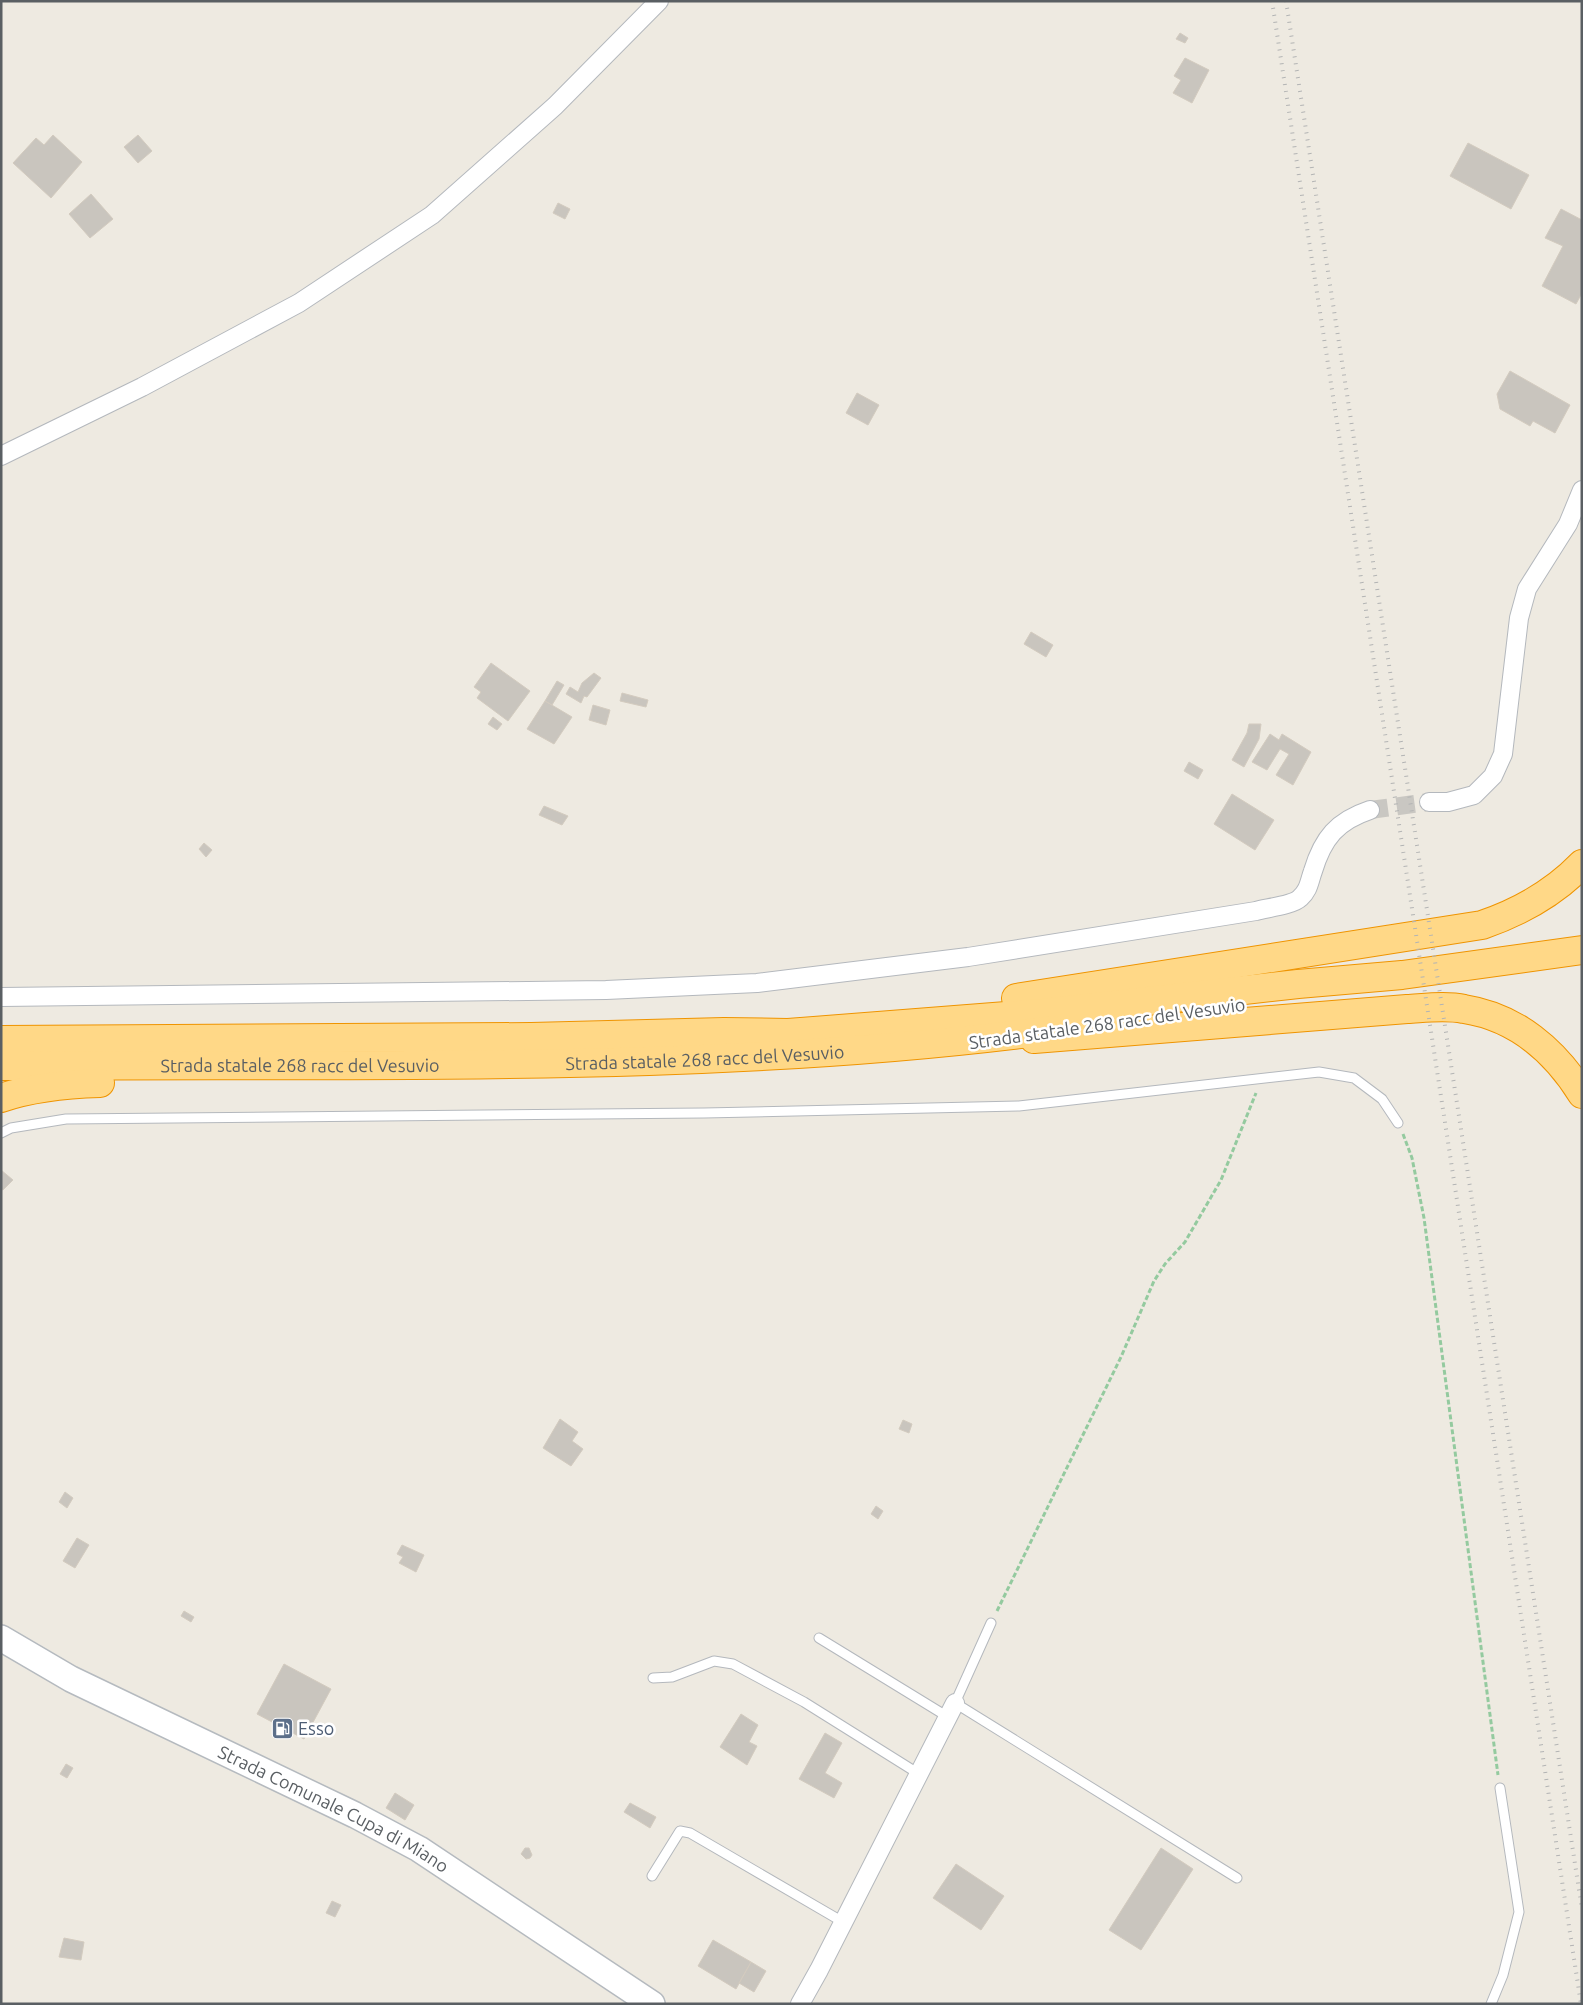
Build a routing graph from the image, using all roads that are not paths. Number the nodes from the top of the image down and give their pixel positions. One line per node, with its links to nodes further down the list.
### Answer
1 (659, 1): 2 (street)
2 (1, 456)
3 (1582, 490): 4 (street)
4 (1429, 802)
5 (1370, 810): 9 (street)
6 (1582, 864): 10 (highway)
7 (1582, 950): 8 (highway, Strada statale 268 racc del Vesuvio)
8 (1402, 975): 10 (highway, Strada statale 268 racc del Vesuvio); 12 (highway, Strada statale 268 racc del Vesuvio)
9 (1, 997)
10 (724, 1032): 11 (highway, Strada statale 268 racc del Vesuvio)
11 (1, 1040)
12 (967, 1041): 13 (highway, Strada statale 268 racc del Vesuvio); 15 (highway)
13 (311, 1065): 14 (highway, Strada statale 268 racc del Vesuvio); 16 (highway)
14 (1, 1066)
15 (1582, 1094)
16 (1, 1098)
17 (1398, 1122): 18 (lane)
18 (1, 1133)
19 (991, 1623): 23 (lane)
20 (1, 1638): 29 (street, Strada Comunale Cupa di Miano)
21 (819, 1638): 23 (lane)
22 (653, 1678): 24 (lane)
23 (952, 1710): 24 (street); 27 (lane)
24 (919, 1774): 28 (street)
25 (1500, 1788): 31 (lane)
26 (652, 1876): 28 (lane)
27 (1237, 1878)
28 (843, 1922): 30 (street)
29 (652, 2004)
30 (800, 2004)
31 (1491, 2004)

